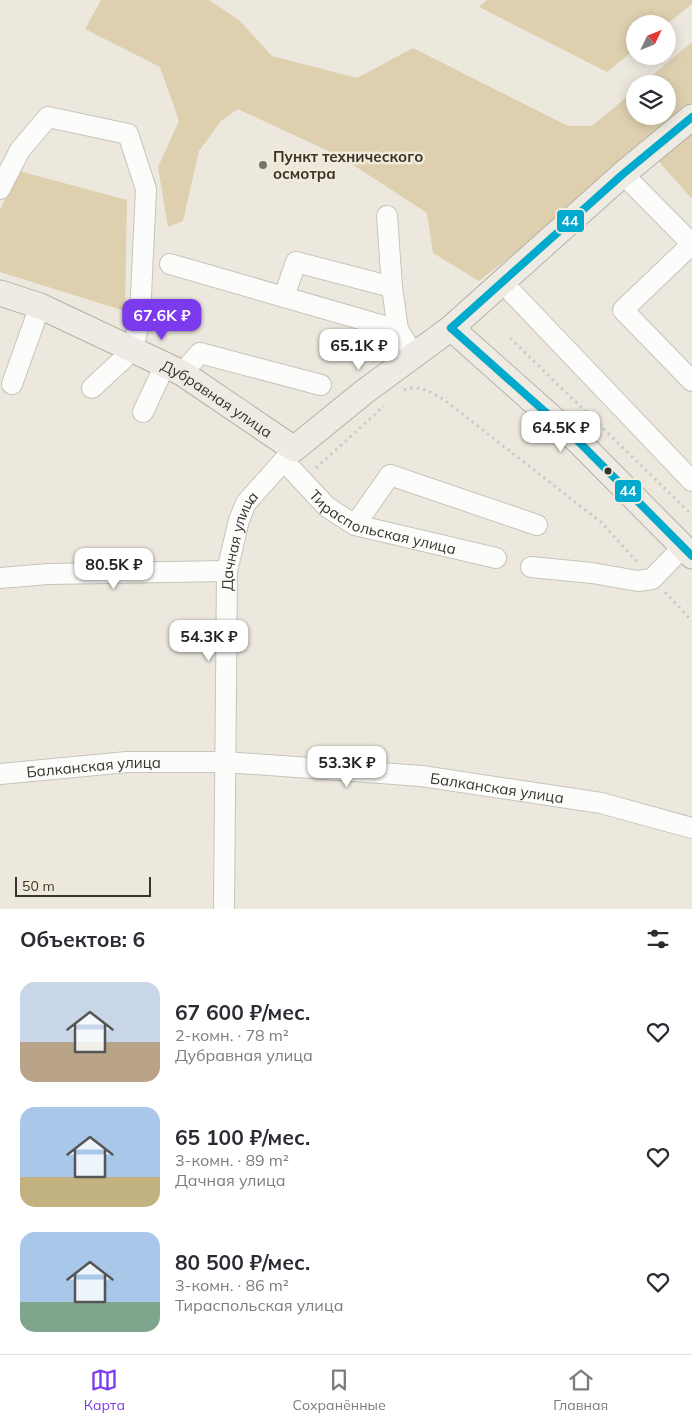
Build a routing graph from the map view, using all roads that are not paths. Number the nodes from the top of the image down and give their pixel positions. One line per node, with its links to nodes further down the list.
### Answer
1 (692, 117): 2 (main road, Дачная улица)
2 (623, 174): 6 (main road, Дачная улица); 16 (street)
3 (0, 189): 13 (street)
4 (388, 216): 7 (street)
5 (170, 264): 9 (street)
6 (504, 282): 11 (main road, Дачная улица); 22 (street)
7 (392, 287): 9 (street); 12 (street)
8 (0, 293): 10 (main road, Дубравная улица)
9 (284, 297): 12 (street)
10 (40, 306): 13 (main road, Дубравная улица); 17 (street)
11 (451, 328): 14 (main road, Дачная улица); 25 (main road)
12 (398, 330): 14 (street)
13 (133, 350): 15 (main road, Дубравная улица); 19 (street)
14 (414, 355): 21 (main road, Дачная улица)
15 (173, 369): 18 (street); 20 (street); 21 (main road, Дубравная улица)
16 (692, 381)
17 (12, 384)
18 (320, 385)
19 (92, 388)
20 (143, 412)
21 (289, 455): 23 (street, Тираспольская улица); 28 (street, Дачная улица)
22 (692, 481)
23 (355, 525): 24 (street); 26 (street, Тираспольская улица)
24 (537, 525)
25 (688, 552): 27 (street)
26 (496, 558)
27 (531, 568)
28 (227, 571): 29 (street); 30 (street, Дачная улица)
29 (0, 578)
30 (225, 762): 31 (street, Балканская улица); 32 (street, Балканская улица); 33 (street, Дачная улица)
31 (0, 774)
32 (692, 828)
33 (224, 909)

